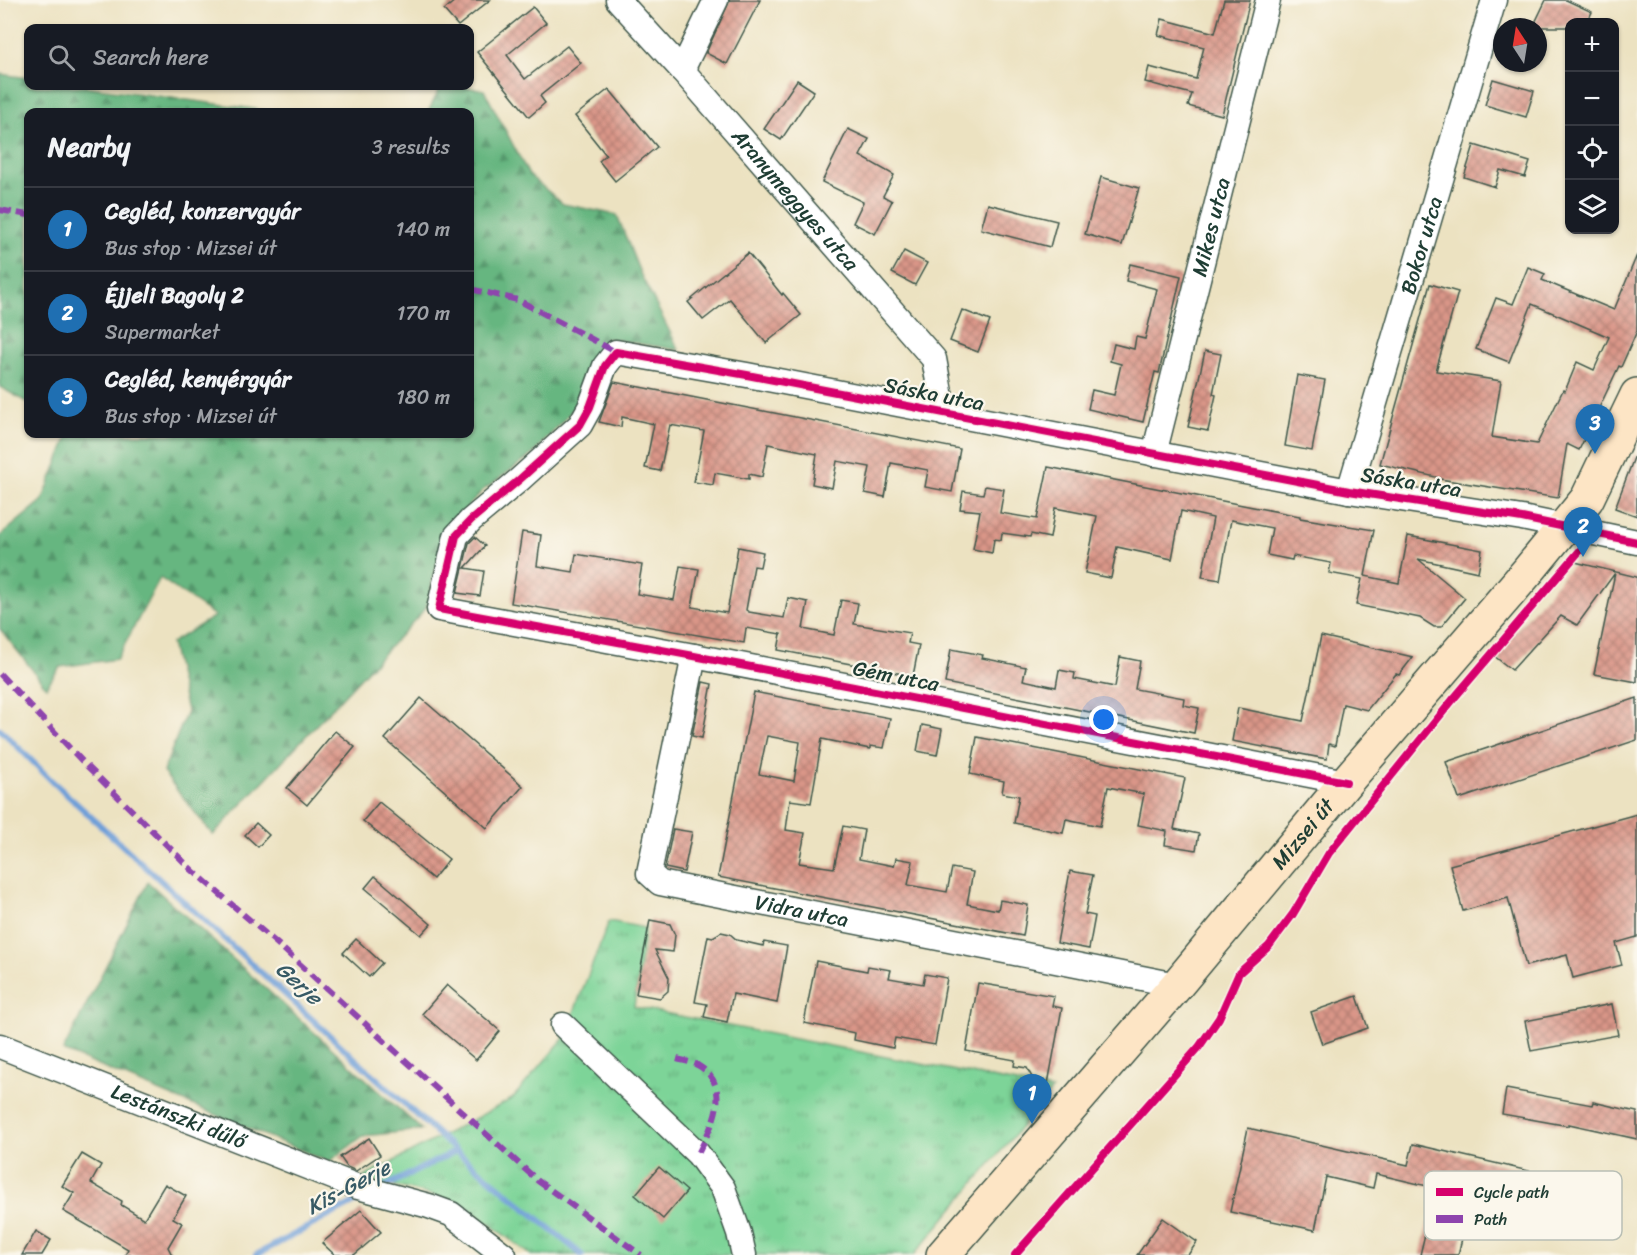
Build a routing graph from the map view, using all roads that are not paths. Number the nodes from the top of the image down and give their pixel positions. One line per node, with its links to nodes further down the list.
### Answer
1 (618, 0): 5 (street, Aranymeggyes utca)
2 (716, 0): 5 (street)
3 (1268, 0): 8 (street, Mikes utca)
4 (1494, 0): 9 (street, Bokor utca)
5 (682, 69): 7 (street, Aranymeggyes utca)
6 (1637, 395): 10 (main road, Mizsei út)
7 (944, 414): 8 (street, Sáska utca); 12 (street, Sáska utca)
8 (1154, 454): 9 (street, Sáska utca)
9 (1349, 491): 10 (street, Sáska utca)
10 (1563, 527): 11 (street, Sáska utca); 14 (main road, Mizsei út)
11 (1637, 542)
12 (439, 609): 13 (street, Gém utca)
13 (694, 656): 14 (street, Gém utca); 15 (street, Vidra utca)
14 (1346, 782): 15 (main road, Mizsei út)
15 (1177, 985): 20 (main road, Mizsei út)
16 (563, 1025): 19 (street)
17 (0, 1046): 18 (street, Lestánszki dűlő)
18 (504, 1255)
19 (744, 1255)
20 (943, 1255)

